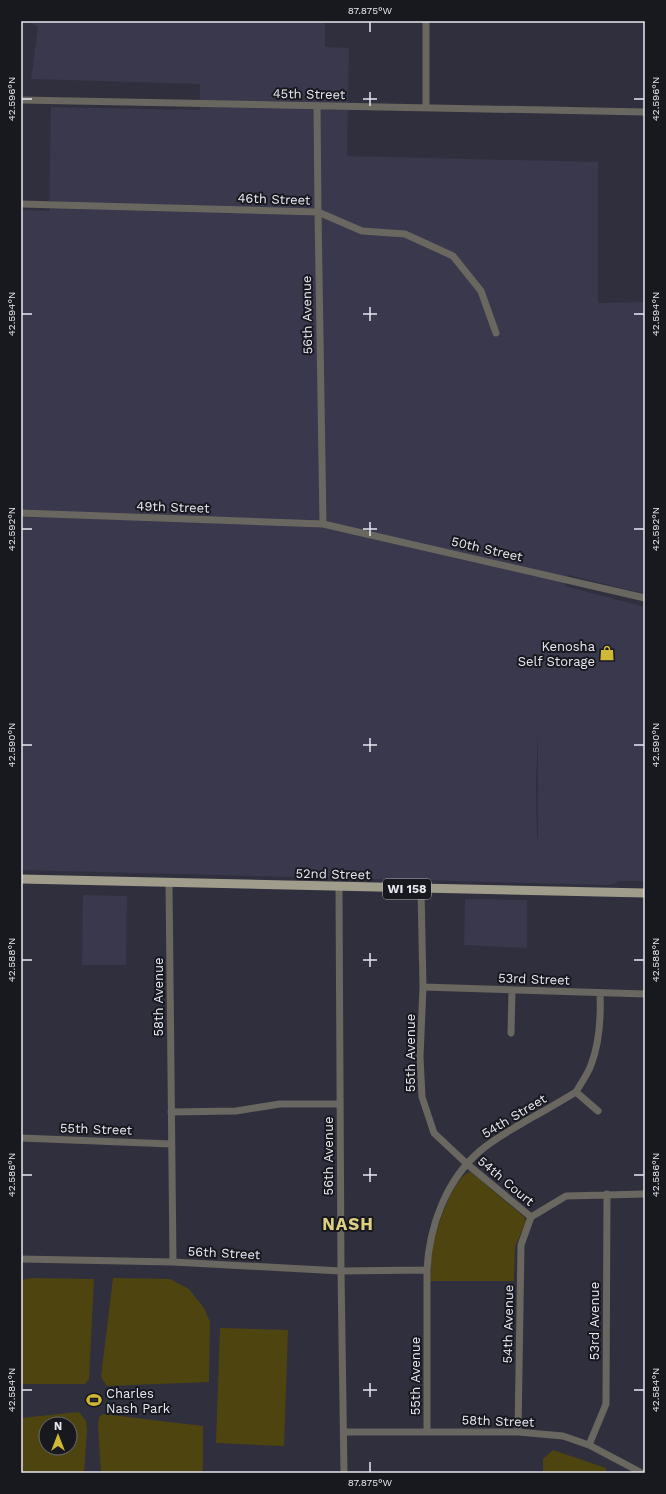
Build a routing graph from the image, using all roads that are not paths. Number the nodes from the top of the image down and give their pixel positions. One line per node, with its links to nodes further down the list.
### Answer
1 (426, 21): 4 (street)
2 (21, 100): 3 (street, 45th Street)
3 (317, 106): 4 (street, 45th Street); 7 (street, 56th Avenue)
4 (426, 108): 5 (street, 45th Street)
5 (645, 112)
6 (21, 204): 7 (street, 46th Street)
7 (318, 212): 8 (street, 46th Street); 10 (street, 56th Avenue)
8 (496, 333)
9 (21, 514): 10 (street, 49th Street)
10 (324, 524): 11 (street, 50th Street)
11 (645, 598)
12 (21, 879): 13 (main road, 52nd Street / WI 158)
13 (169, 883): 14 (main road, 52nd Street / WI 158); 25 (street, 58th Avenue)
14 (339, 887): 15 (main road, 52nd Street / WI 158); 23 (street, 56th Avenue)
15 (421, 889): 16 (main road, 52nd Street / WI 158); 17 (street, 55th Avenue)
16 (645, 893)
17 (423, 987): 18 (street, 53rd Street); 28 (street, 55th Avenue)
18 (512, 990): 19 (street, 53rd Street); 21 (street)
19 (600, 993): 20 (street, 53rd Street); 22 (street)
20 (645, 994)
21 (511, 1033)
22 (576, 1092): 24 (street); 28 (street, 54th Street)
23 (340, 1104): 25 (street); 35 (street, 56th Avenue)
24 (598, 1111)
25 (171, 1112): 27 (street, 58th Avenue)
26 (21, 1138): 27 (street, 55th Street)
27 (171, 1144): 33 (street, 58th Avenue)
28 (466, 1164): 31 (street, 54th Court); 34 (street, 55th Avenue)
29 (607, 1194): 30 (street); 31 (street); 39 (street, 53rd Avenue)
30 (645, 1194)
31 (531, 1217): 38 (street, 54th Avenue)
32 (21, 1259): 33 (street, 56th Street)
33 (172, 1262): 35 (street, 56th Street)
34 (427, 1270): 35 (street, 56th Street); 36 (street, 55th Avenue)
35 (341, 1271): 37 (street, 56th Avenue)
36 (427, 1431): 37 (street, 58th Street); 38 (street, 58th Street)
37 (344, 1432): 40 (street, 56th Avenue)
38 (518, 1432): 39 (street, 58th Street)
39 (589, 1445): 41 (street, 58th Street)
40 (344, 1473)
41 (642, 1473)

